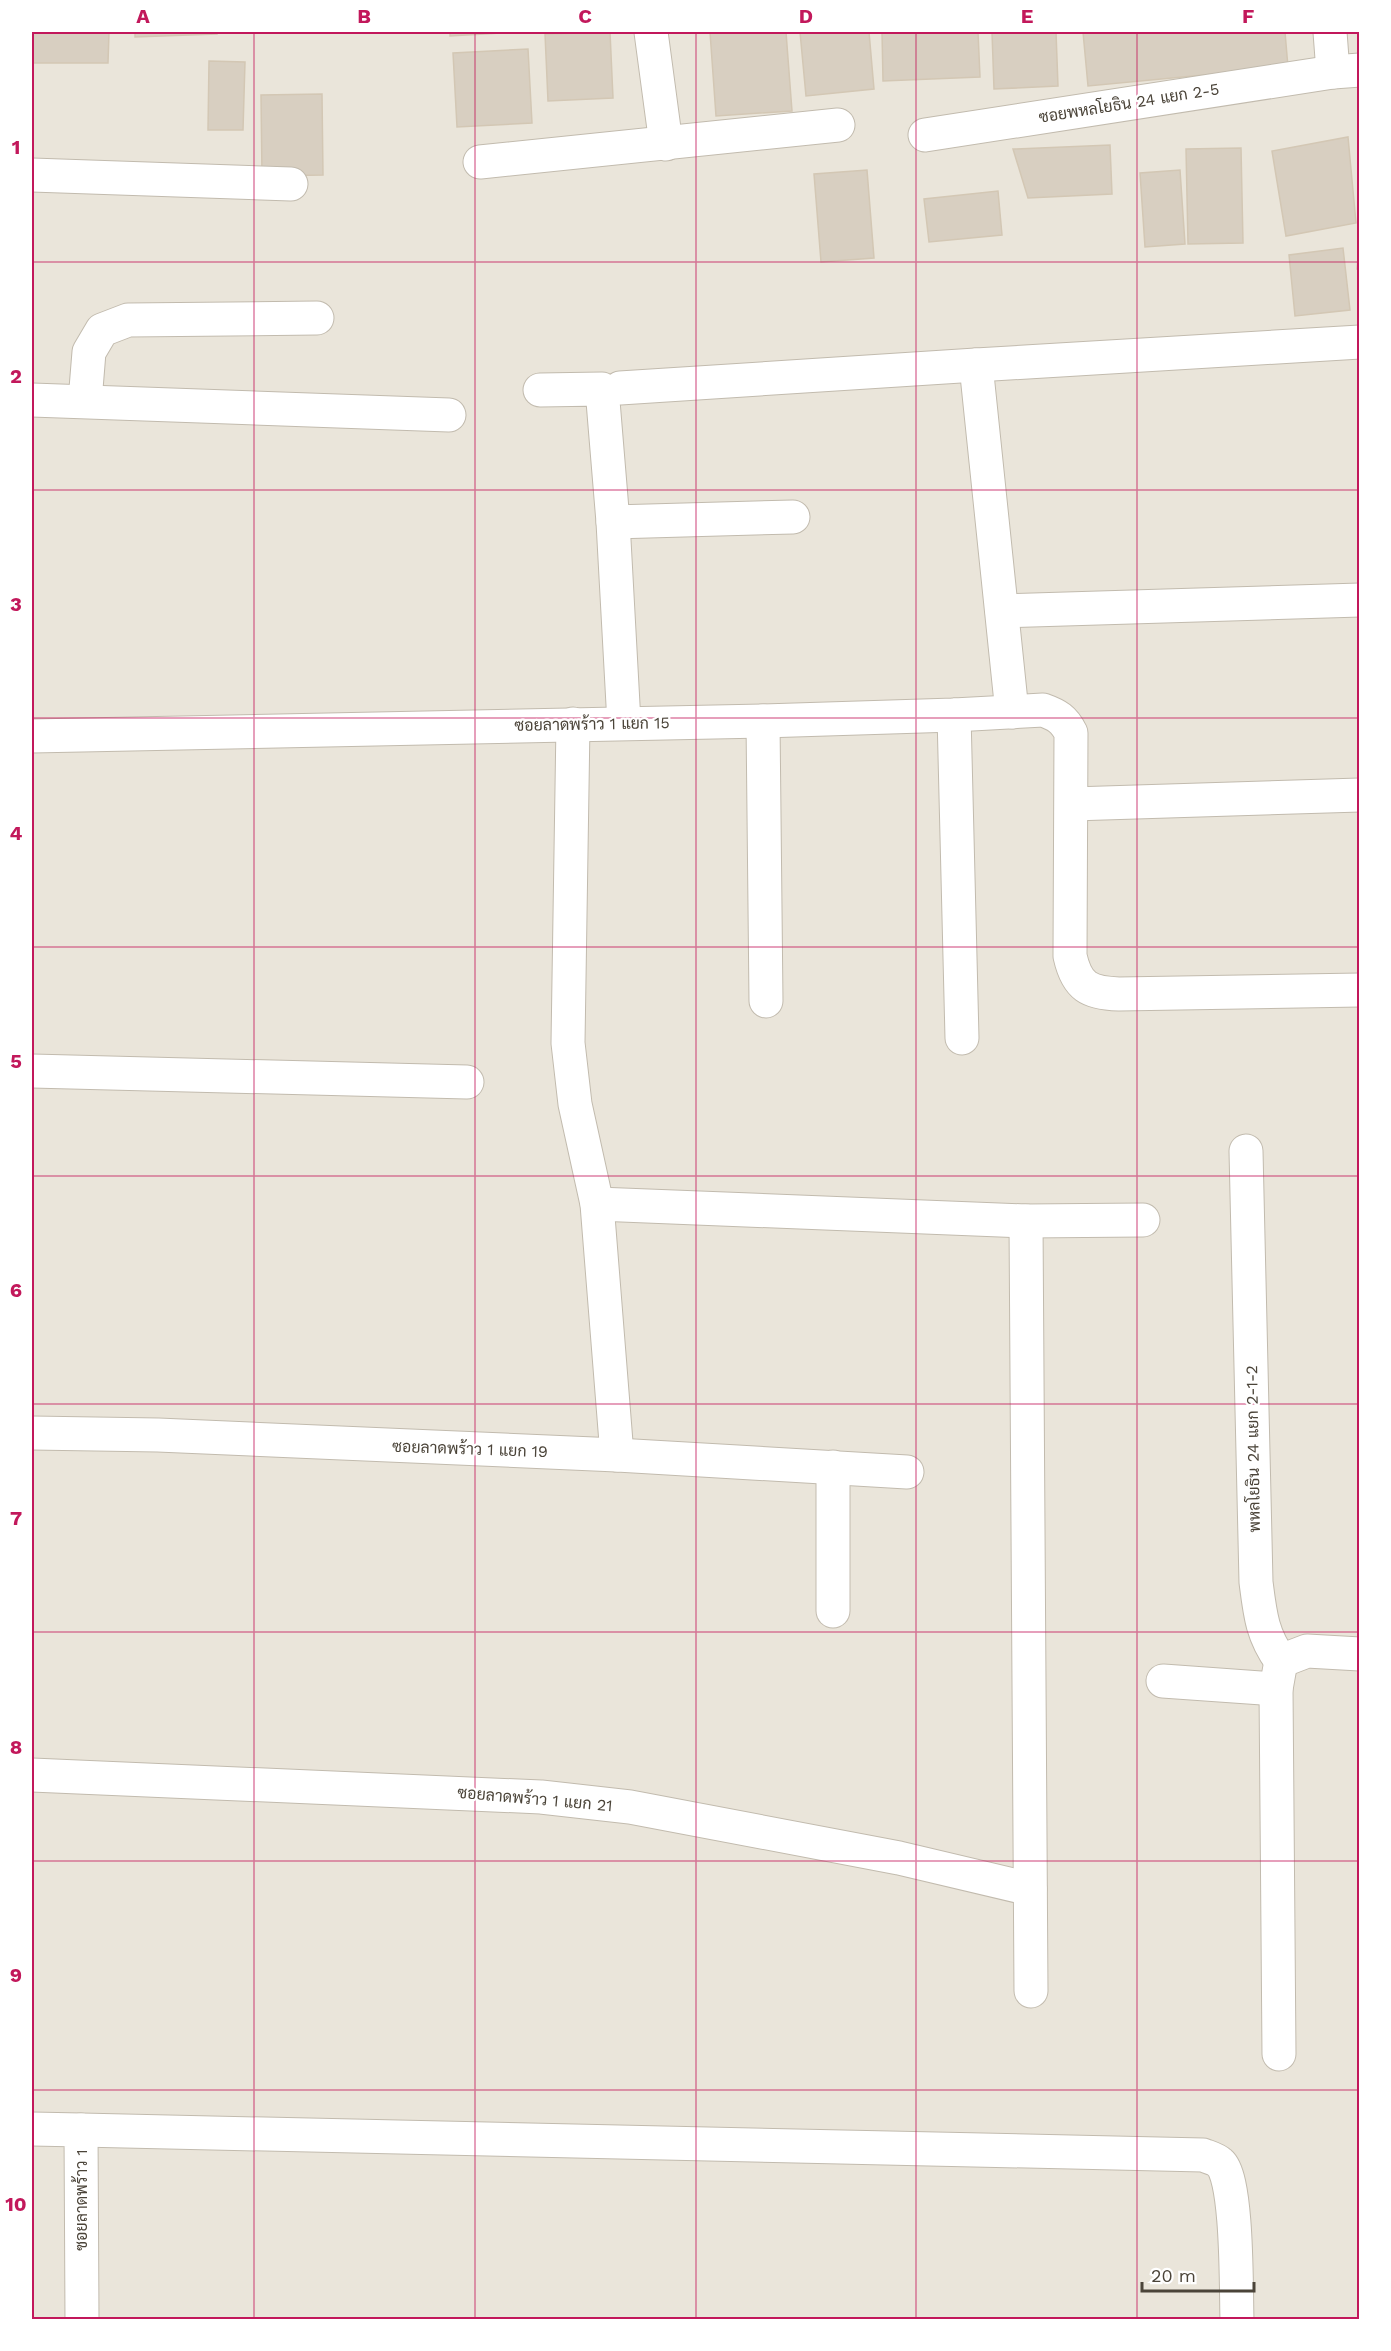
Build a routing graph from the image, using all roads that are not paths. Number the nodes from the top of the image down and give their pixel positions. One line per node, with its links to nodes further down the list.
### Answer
1 (651, 32): 6 (street)
2 (1330, 32): 3 (street, ซอยพหลโยธิน 24 แยก 2-5)
3 (1346, 71): 5 (street, ซอยพหลโยธิน 24 แยก 2-5)
4 (838, 125): 6 (street)
5 (925, 135)
6 (666, 144): 7 (street)
7 (480, 162)
8 (32, 175): 9 (street)
9 (291, 184)
10 (317, 318): 16 (street)
11 (1359, 342): 12 (street)
12 (976, 365): 13 (street); 21 (street)
13 (620, 388)
14 (540, 390): 19 (street)
15 (32, 400): 16 (street)
16 (85, 401): 17 (street)
17 (449, 415)
18 (794, 517): 19 (street)
19 (613, 522): 25 (street)
20 (1359, 600): 21 (street)
21 (1002, 611): 22 (street)
22 (1012, 712): 23 (street, ซอยลาดพร้าว 1 แยก 15); 29 (street, ซอยลาดพร้าว 1 แยก 15)
23 (954, 716): 24 (street, ซอยลาดพร้าว 1 แยก 15); 32 (street)
24 (763, 720): 25 (street, ซอยลาดพร้าว 1 แยก 15); 31 (street)
25 (624, 723): 26 (street, ซอยลาดพร้าว 1 แยก 15)
26 (573, 724): 27 (street, ซอยลาดพร้าว 1 แยก 15); 36 (street)
27 (32, 736)
28 (1359, 795): 29 (street)
29 (1072, 804): 30 (street)
30 (1359, 990)
31 (766, 1001)
32 (962, 1038)
33 (32, 1071): 34 (street)
34 (467, 1082)
35 (1246, 1151): 45 (street, พหลโยธิน 24 แยก 2-1-2)
36 (597, 1204): 38 (street); 40 (street)
37 (1143, 1220): 38 (street)
38 (1026, 1221): 48 (street)
39 (32, 1433): 40 (street, ซอยลาดพร้าว 1 แยก 19)
40 (617, 1455): 41 (street, ซอยลาดพร้าว 1 แยก 19)
41 (833, 1467): 42 (street, ซอยลาดพร้าว 1 แยก 19); 43 (street)
42 (907, 1472)
43 (833, 1611)
44 (1359, 1654): 45 (street)
45 (1279, 1675): 46 (street); 50 (street)
46 (1163, 1681)
47 (32, 1775): 48 (street, ซอยลาดพร้าว 1 แยก 21)
48 (1030, 1889): 49 (street)
49 (1032, 1990)
50 (1279, 2054)
51 (32, 2129): 52 (street, ซอยลาดพร้าว 1)
52 (81, 2130): 53 (street, ซอยลาดพร้าว 1); 54 (street)
53 (82, 2319)
54 (1237, 2319)

